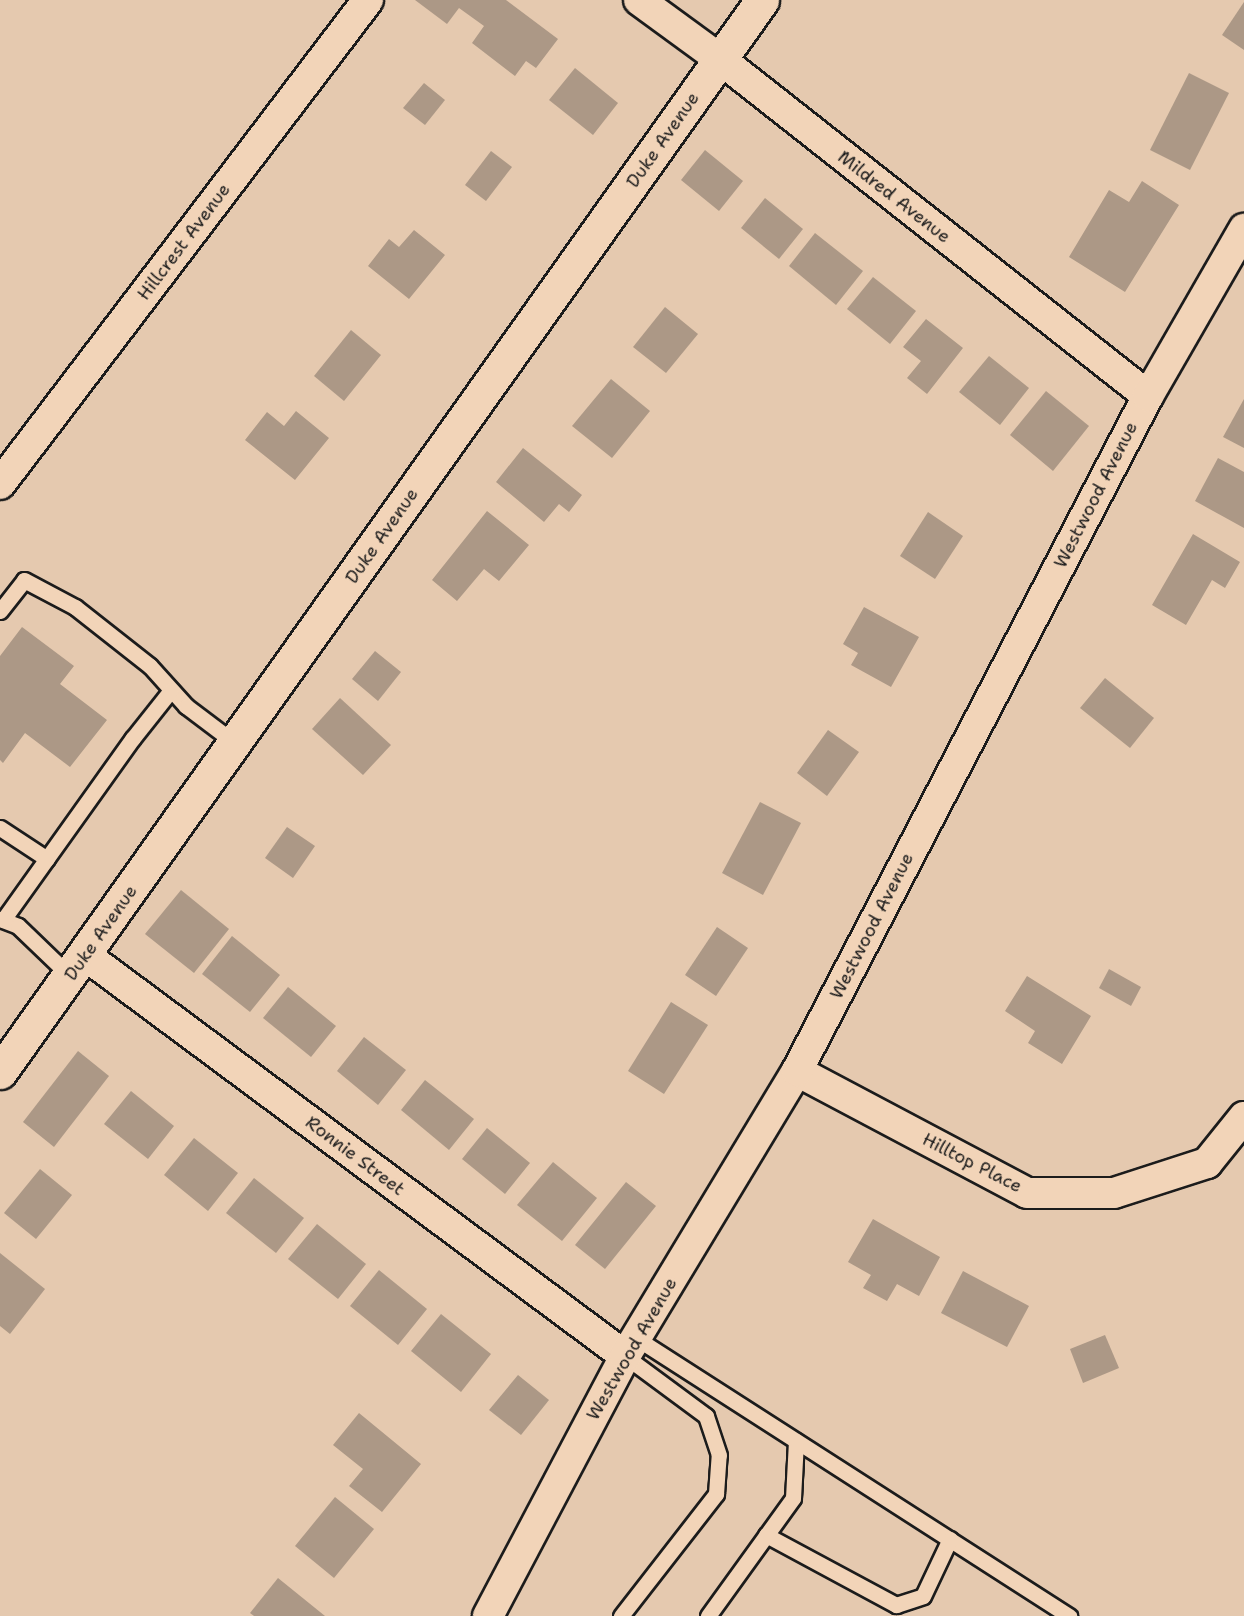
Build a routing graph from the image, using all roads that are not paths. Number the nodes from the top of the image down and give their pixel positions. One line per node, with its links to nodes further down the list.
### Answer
1 (368, 0): 7 (street, Hillcrest Avenue)
2 (639, 0): 4 (street, Mildred Avenue)
3 (762, 0): 4 (street, Duke Avenue)
4 (720, 59): 6 (street, Mildred Avenue); 10 (street, Duke Avenue)
5 (1244, 229): 6 (street, Westwood Avenue)
6 (1148, 396): 15 (street, Westwood Avenue)
7 (0, 484)
8 (0, 610): 9 (lane)
9 (171, 690): 10 (lane); 12 (lane)
10 (235, 743): 14 (street, Duke Avenue)
11 (0, 828): 12 (lane)
12 (47, 859): 13 (lane)
13 (2, 920): 14 (lane)
14 (77, 966): 16 (street, Duke Avenue); 18 (street, Ronnie Street)
15 (797, 1071): 17 (street, Hilltop Place); 18 (street, Westwood Avenue)
16 (0, 1072)
17 (1244, 1117)
18 (631, 1347): 19 (lane); 22 (street, Westwood Avenue); 23 (lane)
19 (796, 1441): 20 (lane); 21 (lane)
20 (765, 1535): 21 (lane); 24 (lane)
21 (950, 1539): 25 (lane)
22 (488, 1616)
23 (621, 1616)
24 (708, 1616)
25 (1069, 1616)

